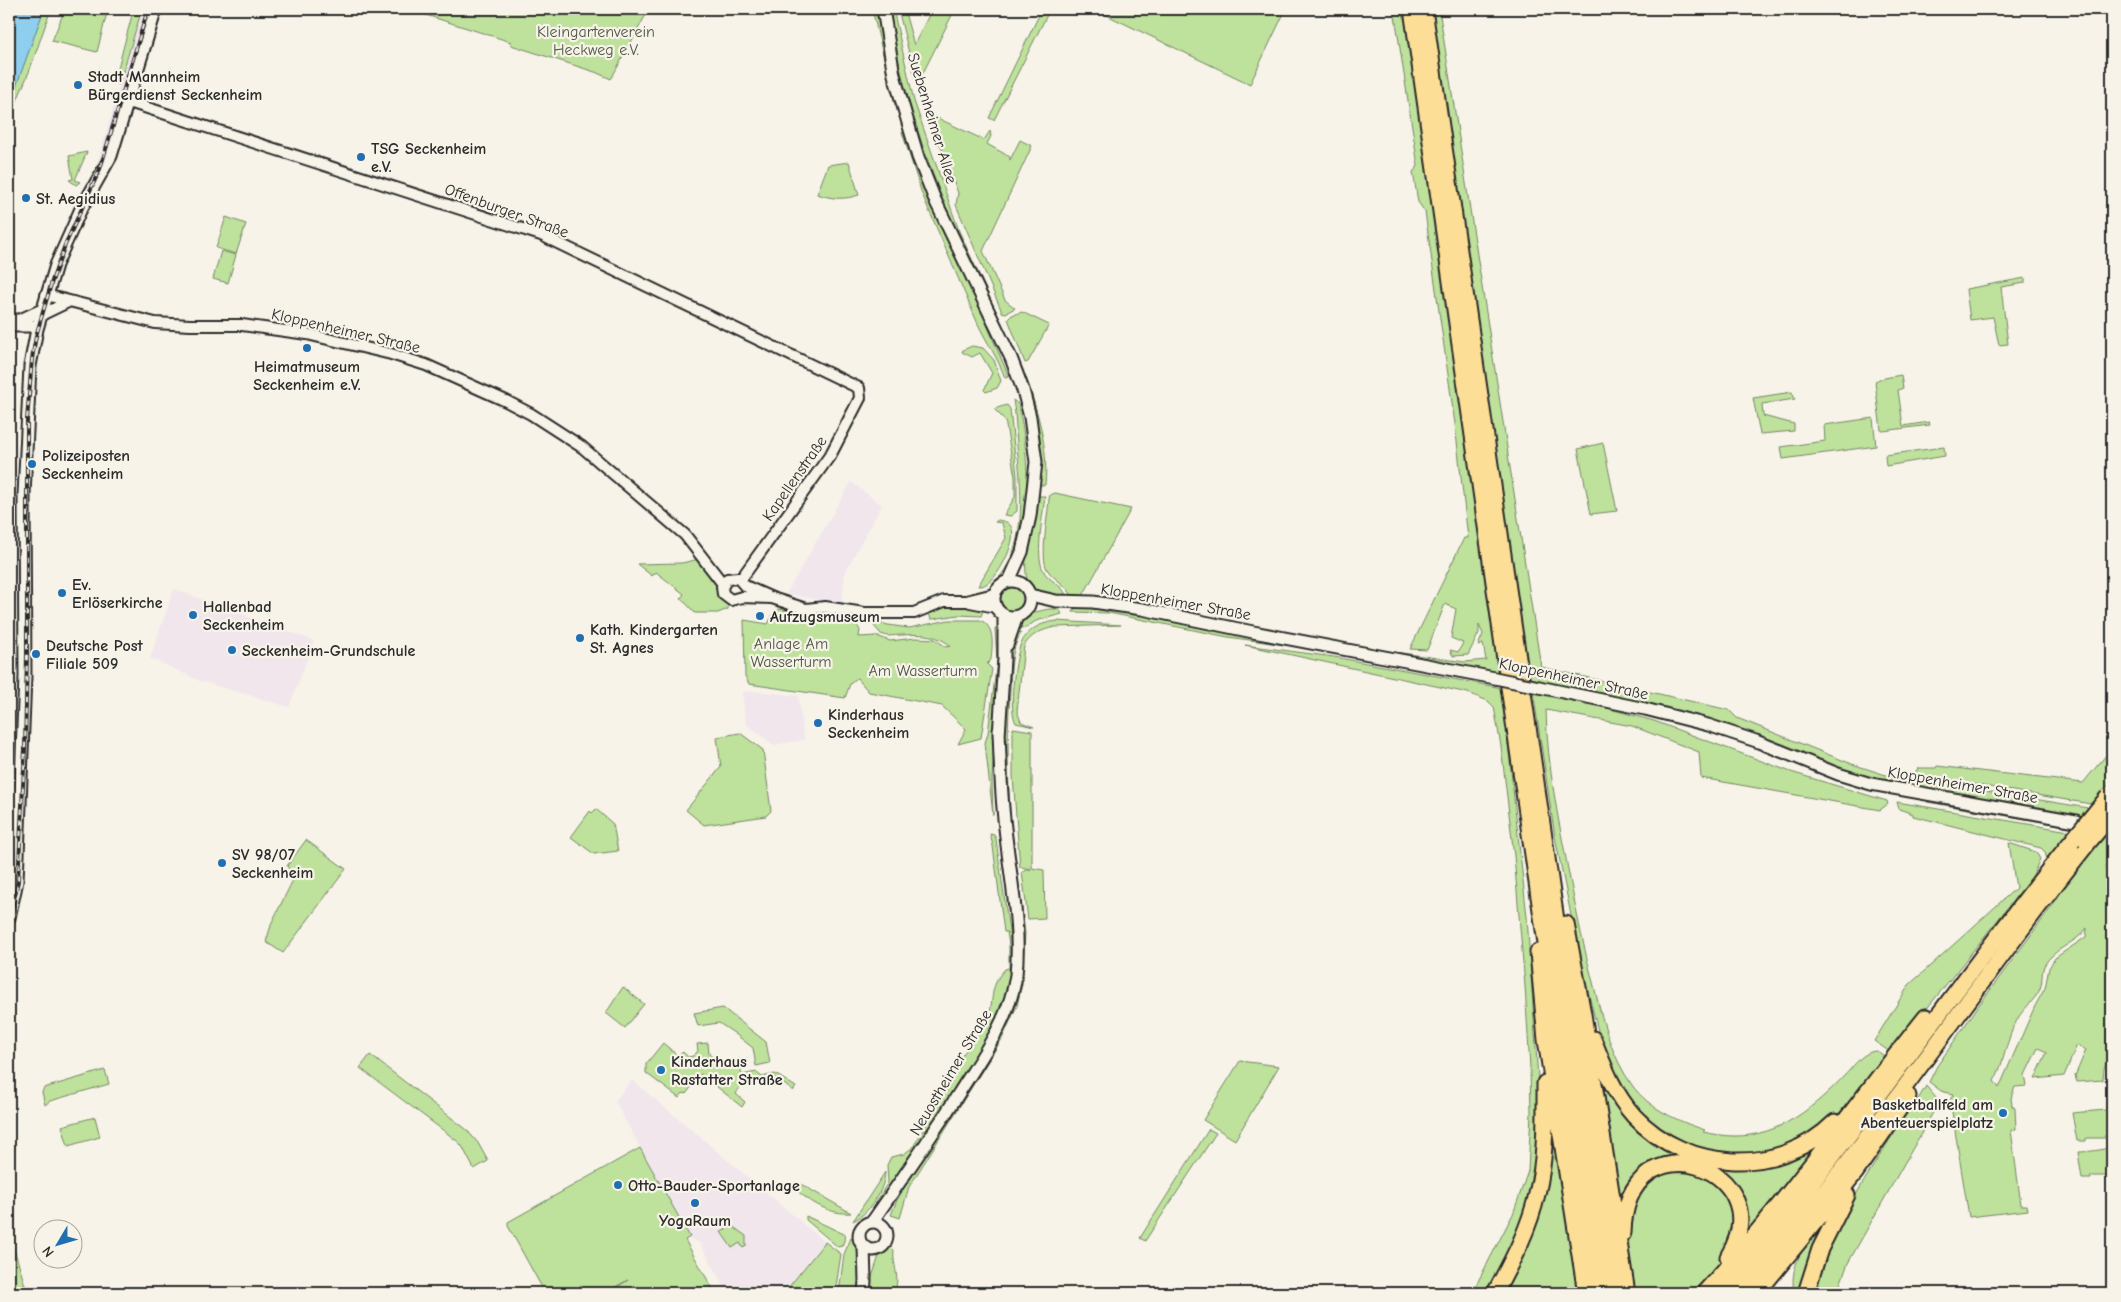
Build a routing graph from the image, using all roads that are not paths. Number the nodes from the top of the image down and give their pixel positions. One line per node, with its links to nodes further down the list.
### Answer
1 (156, 9): 6 (main road)
2 (883, 9): 7 (main road, Suebenheimer Allee)
3 (887, 9): 7 (main road, Suebenheimer Allee)
4 (1412, 9): 36 (highway)
5 (1424, 9): 34 (highway)
6 (129, 102): 8 (main road); 15 (street, Offenburger Straße)
7 (954, 236): 16 (main road, Suebenheimer Allee)
8 (46, 295): 9 (street, Kloppenheimer Straße); 10 (main road)
9 (68, 302): 10 (street); 19 (street, Kloppenheimer Straße)
10 (41, 312): 11 (main road); 14 (main road)
11 (9, 320)
12 (9, 326): 13 (main road)
13 (21, 328): 14 (main road); 14 (main road)
14 (36, 334): 37 (main road)
15 (859, 388): 18 (street, Kapellenstraße)
16 (1022, 552): 17 (main road, Suebenheimer Allee); 20 (main road, Suebenheimer Allee)
17 (1009, 581): 20 (main road); 21 (main road)
18 (743, 583): 19 (street); 23 (street); 24 (street, Kloppenheimer Straße)
19 (723, 584): 23 (street, Kloppenheimer Straße)
20 (1022, 584): 22 (main road)
21 (994, 594): 25 (street, Kloppenheimer Straße); 28 (main road)
22 (1030, 595): 26 (main road, Kloppenheimer Straße); 27 (main road)
23 (742, 597): 24 (street, Kloppenheimer Straße)
24 (772, 598): 25 (street, Kloppenheimer Straße)
25 (966, 601): 28 (street, Kloppenheimer Straße)
26 (1056, 601): 27 (main road, Kloppenheimer Straße); 33 (main road, Kloppenheimer Straße, bridge)
27 (1028, 608): 29 (main road)
28 (1000, 611): 29 (main road); 30 (main road, Neuostheimer Straße)
29 (1018, 616): 30 (main road, Neuostheimer Straße)
30 (1004, 659): 44 (main road, Neuostheimer Straße)
31 (2110, 795): 35 (highway, bridge)
32 (2112, 814): 35 (highway, bridge)
33 (2076, 821)
34 (1545, 842): 38 (highway); 56 (highway)
35 (2080, 842): 40 (highway); 40 (highway)
36 (1536, 871): 39 (highway); 55 (highway)
37 (9, 918)
38 (1583, 1014): 42 (highway); 49 (highway)
39 (1546, 1040): 53 (highway); 54 (highway)
40 (1911, 1062): 41 (highway); 41 (highway)
41 (1902, 1075): 42 (highway); 43 (highway); 51 (highway); 59 (highway)
42 (1869, 1087): 51 (highway)
43 (1882, 1136): 60 (highway); 61 (highway)
44 (901, 1183): 45 (main road, Neuostheimer Straße); 46 (main road, Neuostheimer Straße)
45 (872, 1222): 46 (main road); 47 (main road, Neuostheimer Straße)
46 (884, 1227): 48 (main road, Neuostheimer Straße)
47 (864, 1246): 48 (main road); 50 (main road, Neuostheimer Straße)
48 (877, 1249): 50 (main road, Neuostheimer Straße)
49 (1622, 1265): 51 (highway); 57 (highway)
50 (865, 1281): 52 (main road, Neuostheimer Straße)
51 (1718, 1287): 58 (highway)
52 (864, 1293)
53 (1495, 1293)
54 (1586, 1293)
55 (1599, 1293)
56 (1614, 1293)
57 (1627, 1293)
58 (1704, 1293)
59 (1738, 1293)
60 (1757, 1293)
61 (1806, 1293)

